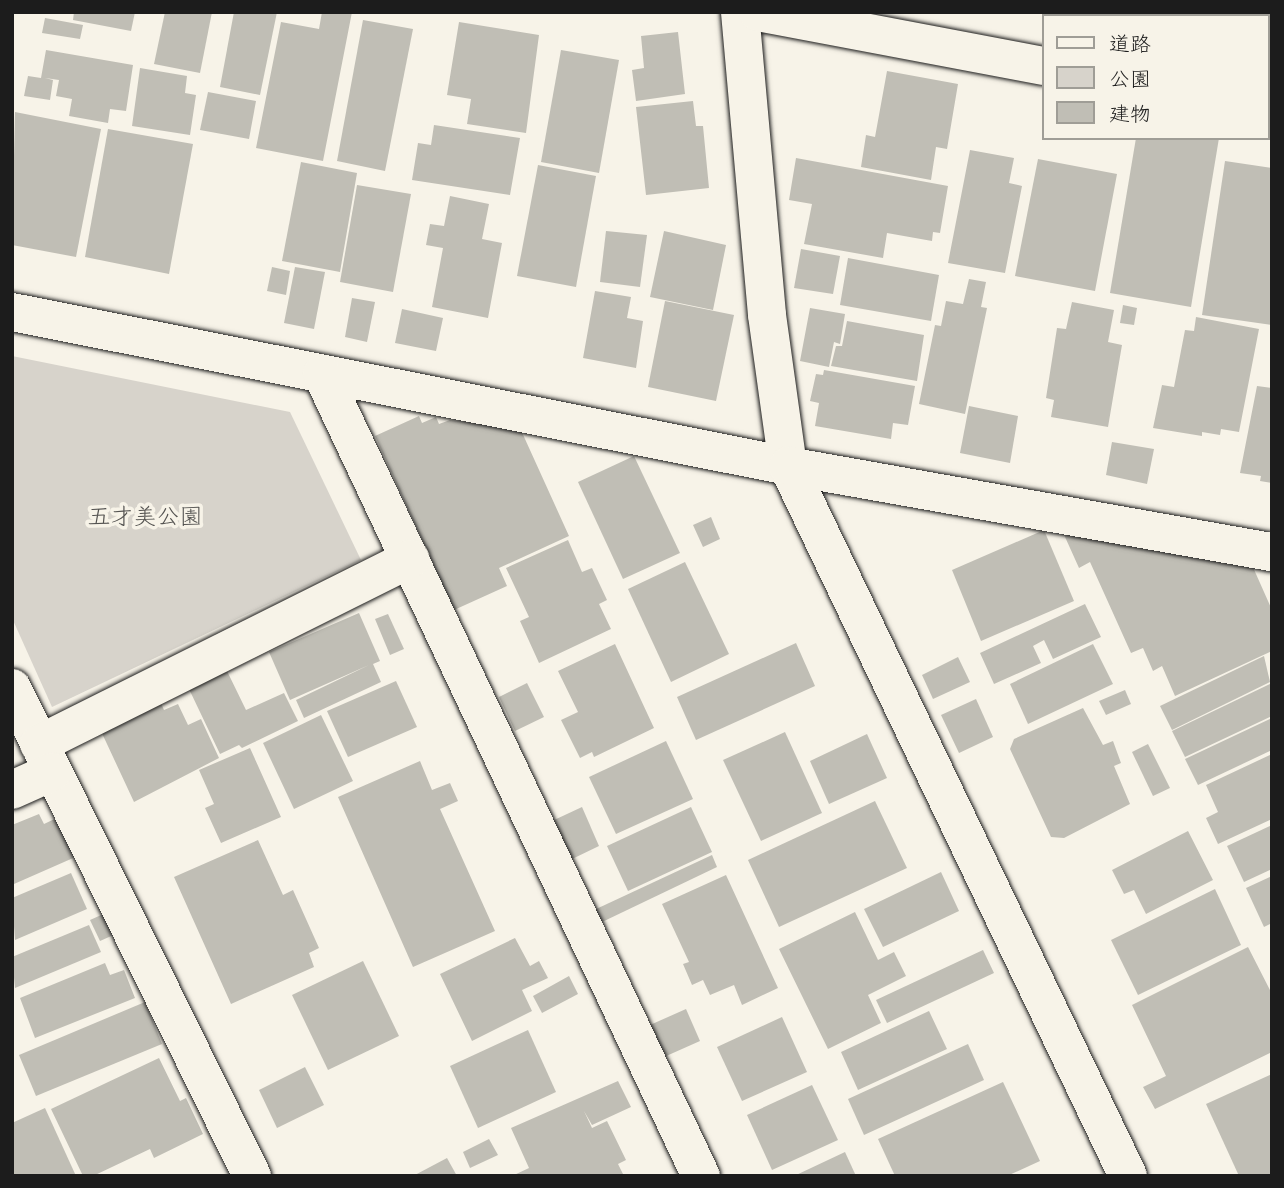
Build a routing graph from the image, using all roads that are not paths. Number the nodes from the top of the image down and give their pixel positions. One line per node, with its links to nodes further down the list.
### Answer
1 (740, 12): 6 (street)
2 (758, 12): 3 (street)
3 (1042, 65)
4 (12, 312): 5 (street)
5 (322, 374): 6 (street); 8 (street)
6 (788, 467): 7 (street); 14 (street)
7 (1271, 553)
8 (410, 559): 10 (street); 13 (street)
9 (12, 688): 10 (street)
10 (46, 758): 11 (street); 12 (street)
11 (12, 790)
12 (252, 1176)
13 (701, 1176)
14 (1128, 1176)

